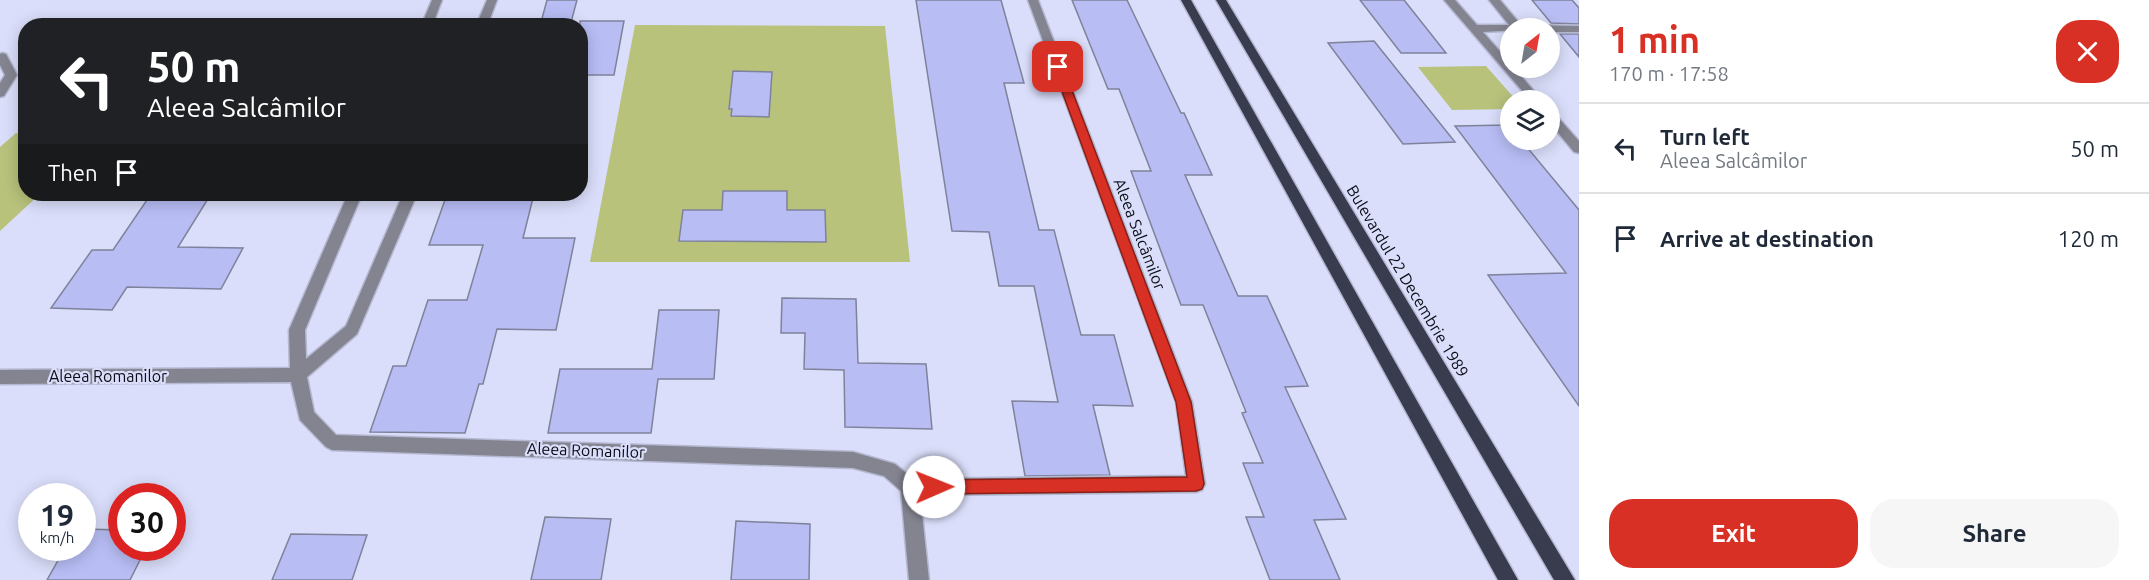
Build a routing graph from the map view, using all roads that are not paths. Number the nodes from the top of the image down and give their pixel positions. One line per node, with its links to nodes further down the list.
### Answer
1 (437, 0): 8 (street)
2 (492, 0): 9 (street)
3 (1033, 0): 24 (street, Aleea Salcâmilor)
4 (1186, 0): 26 (main road)
5 (1221, 0): 27 (main road, Bulevardul 22 Decembrie 1989)
6 (1449, 0): 11 (street)
7 (1494, 0): 10 (street)
8 (429, 18)
9 (484, 18)
10 (1509, 18)
11 (1472, 28): 12 (street); 16 (street)
12 (1500, 28)
13 (1560, 29): 14 (street)
14 (1579, 29)
15 (2, 57): 17 (street)
16 (1527, 90)
17 (0, 93)
18 (1560, 127): 19 (street)
19 (1579, 149)
20 (352, 201): 22 (street, Aleea Romanilor)
21 (407, 201): 22 (street)
22 (298, 375): 23 (street, Aleea Romanilor); 24 (street, Aleea Romanilor)
23 (0, 377)
24 (910, 487): 25 (street)
25 (919, 580)
26 (1508, 580)
27 (1565, 580)

